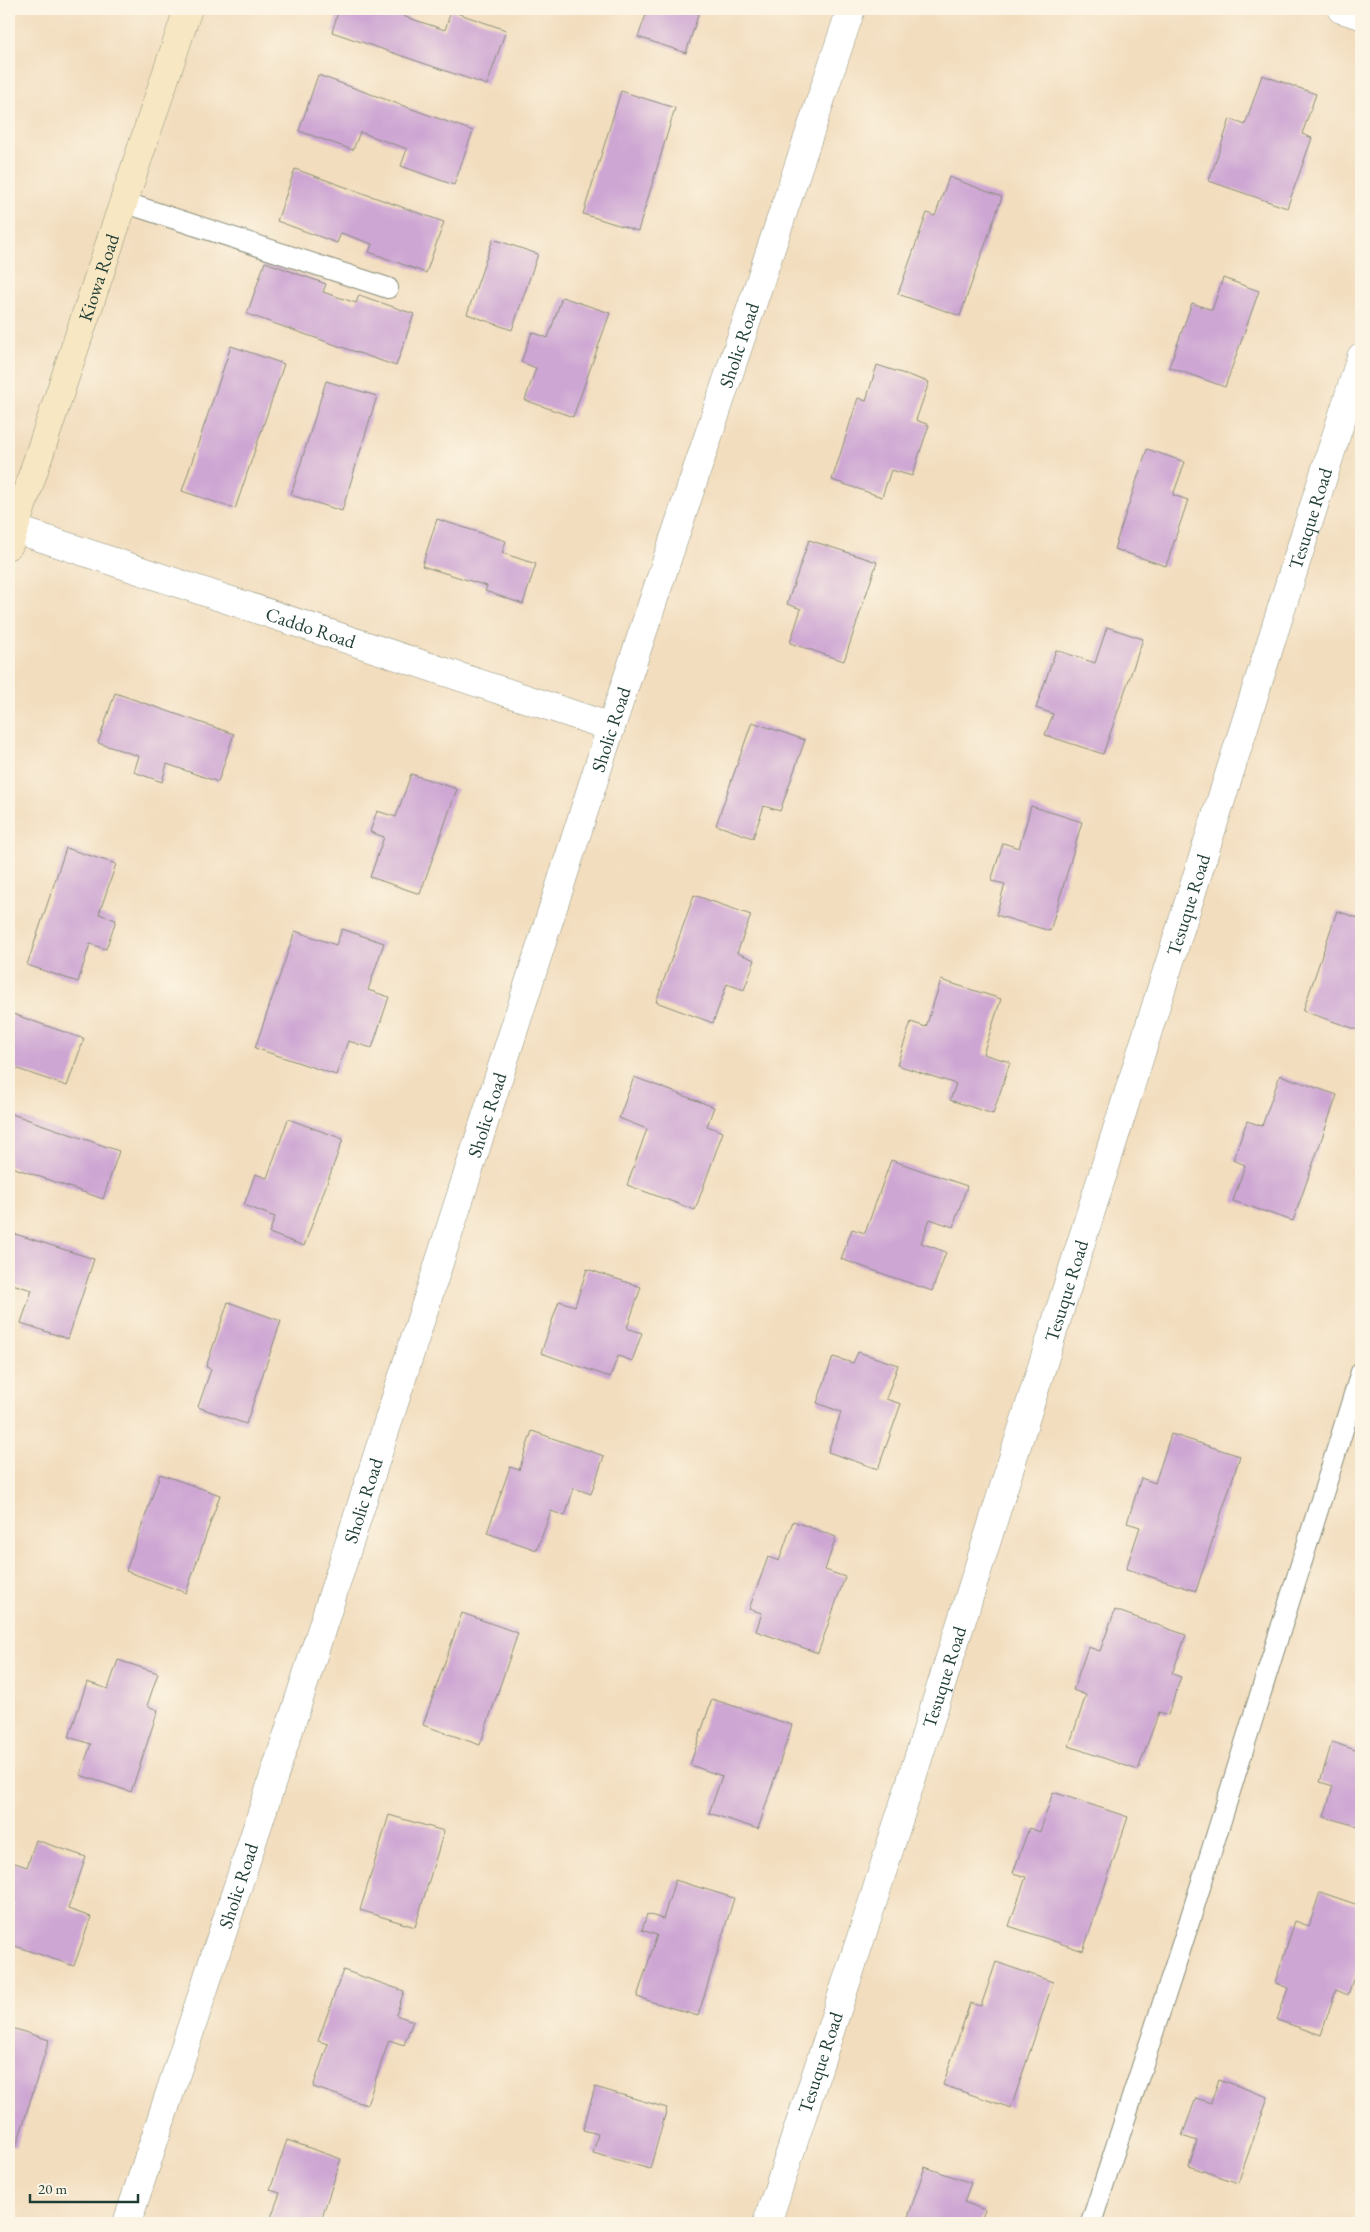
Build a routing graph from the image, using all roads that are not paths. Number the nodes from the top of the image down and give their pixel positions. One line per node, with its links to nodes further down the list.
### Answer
1 (188, 9): 5 (street, Kiowa Road)
2 (851, 9): 9 (street, Sholic Road)
3 (1341, 9): 4 (street)
4 (1361, 15)
5 (123, 202): 6 (lane); 8 (street, Kiowa Road)
6 (388, 288)
7 (1361, 357): 12 (street, Tesuque Road)
8 (11, 534): 9 (street, Caddo Road)
9 (612, 727): 11 (street, Sholic Road)
10 (1361, 1372): 13 (lane)
11 (127, 2223)
12 (767, 2223)
13 (1091, 2223)

